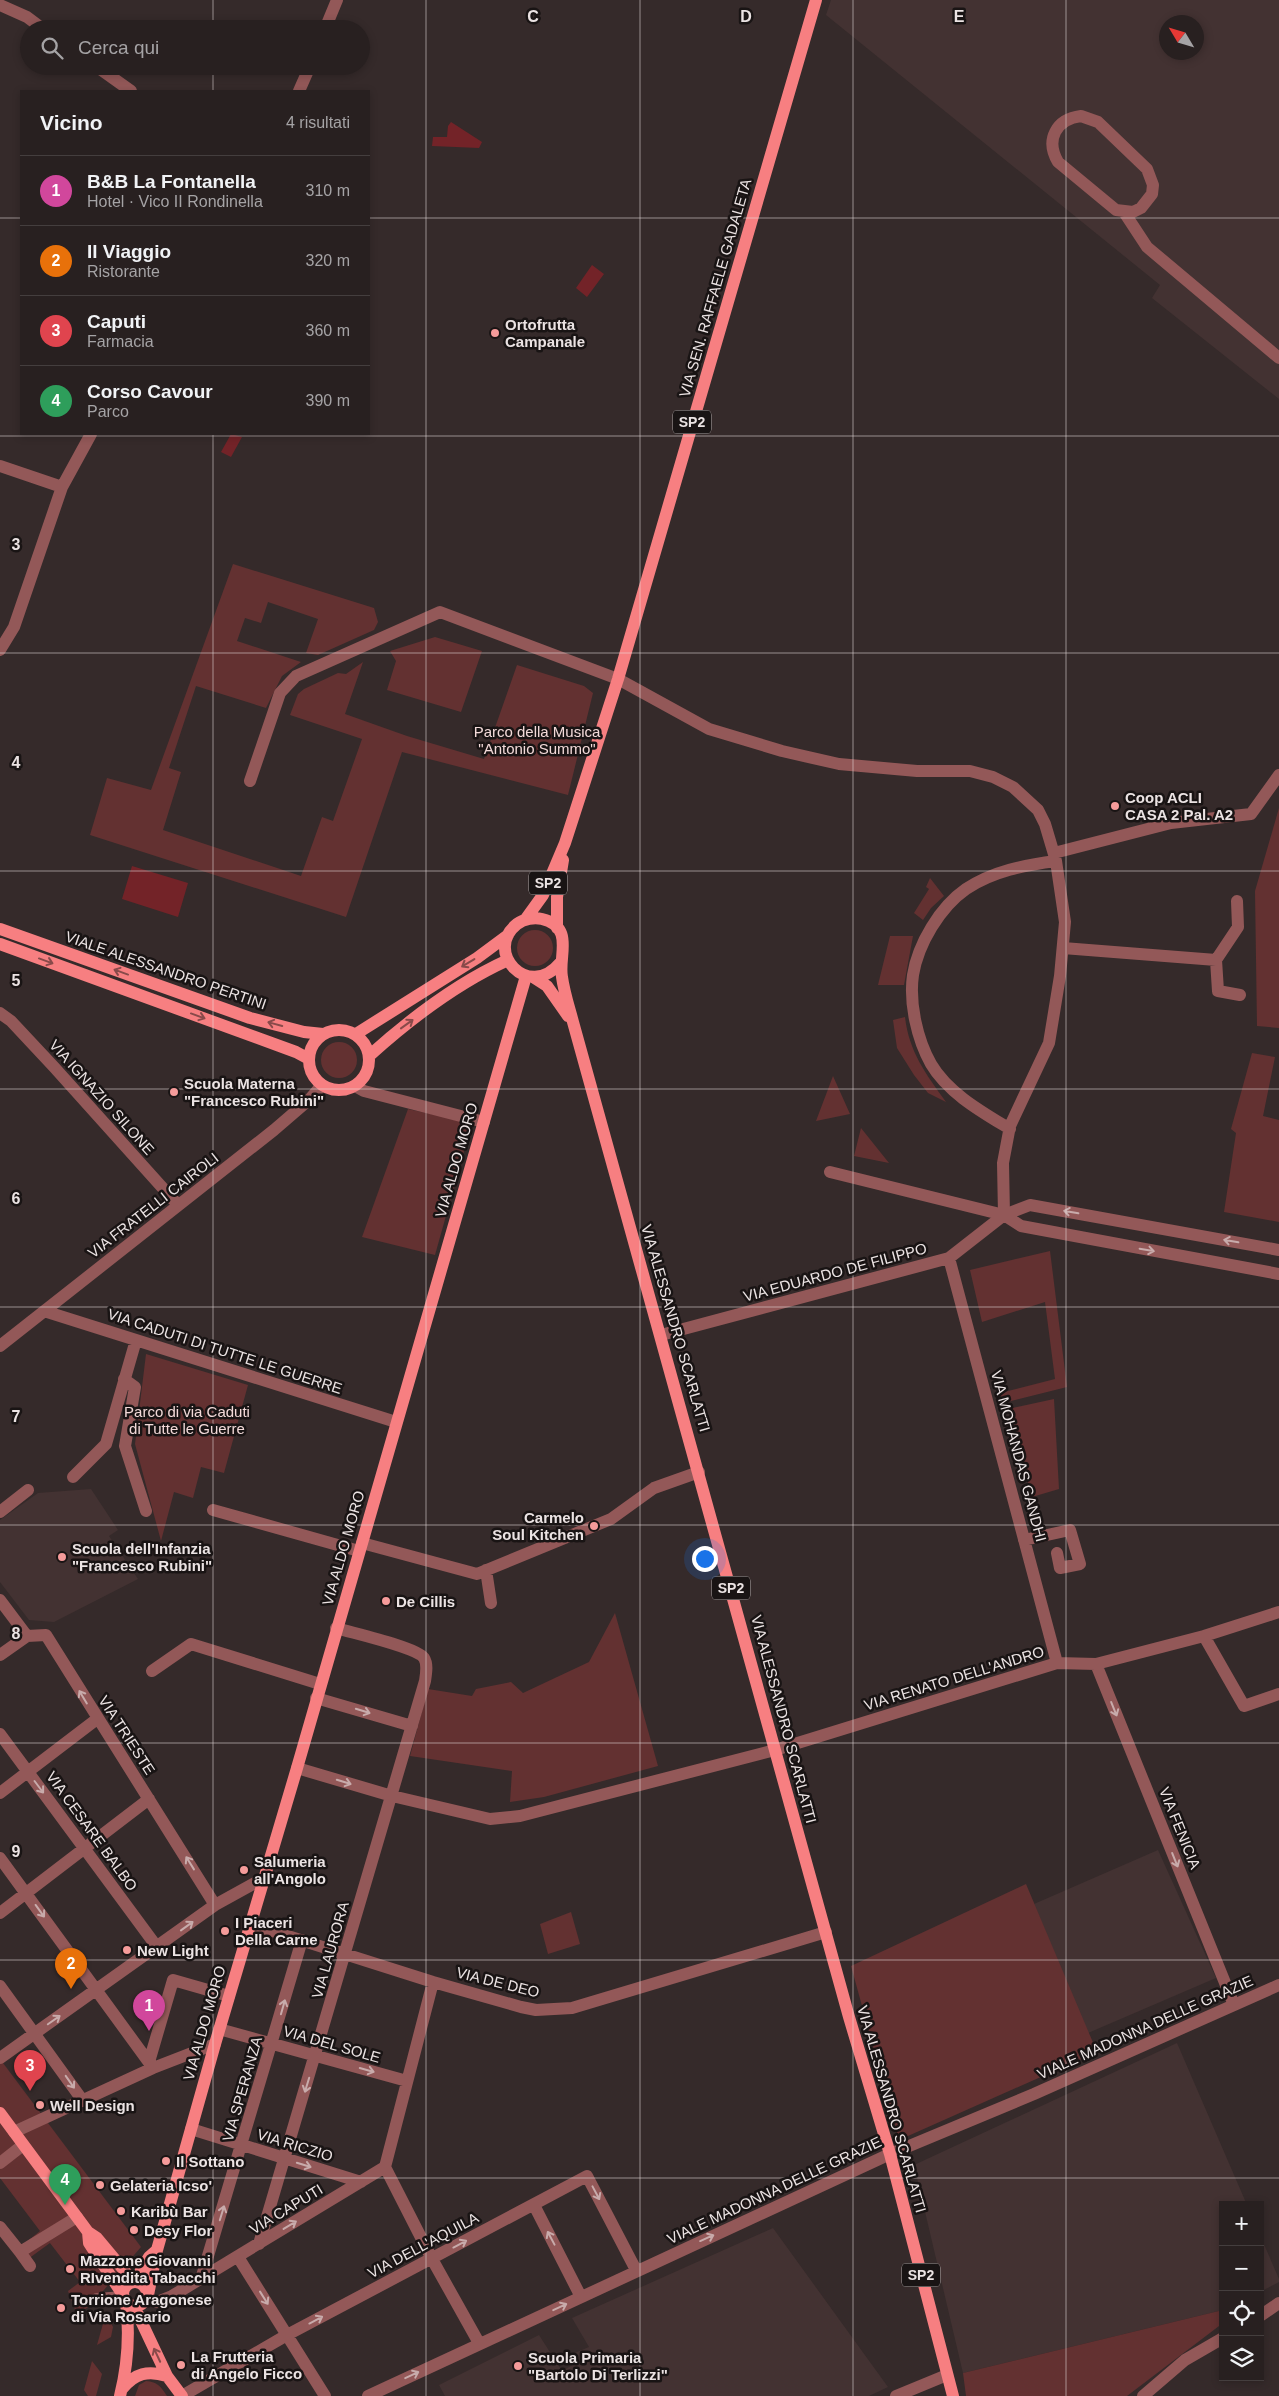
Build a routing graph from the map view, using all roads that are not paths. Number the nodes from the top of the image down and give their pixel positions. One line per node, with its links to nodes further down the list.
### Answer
1 (337, 0): 5 (street)
2 (816, 0): 16 (main road, VIA SEN. RAFFAELE GADALETA / SP2)
3 (0, 5): 4 (street)
4 (31, 20)
5 (329, 20)
6 (109, 75): 8 (street)
7 (306, 75): 9 (street)
8 (130, 90)
9 (299, 90)
10 (1124, 212): 10 (street); 11 (street)
11 (1279, 358)
12 (90, 435): 14 (street)
13 (0, 466): 14 (street)
14 (62, 487): 15 (street)
15 (0, 650)
16 (618, 679): 18 (street); 19 (main road, VIA SEN. RAFFAELE GADALETA / SP2); 20 (street)
17 (1279, 775): 20 (street)
18 (250, 781)
19 (565, 843): 22 (main road, VIA SEN. RAFFAELE GADALETA / SP2); 23 (main road, VIA SEN. RAFFAELE GADALETA / SP2)
20 (1055, 857): 27 (street); 42 (street)
21 (1237, 901): 29 (street)
22 (525, 920): 23 (main road); 25 (main road)
23 (557, 928): 30 (main road)
24 (0, 929): 35 (main road, VIALE ALESSANDRO PERTINI, one-way to 24)
25 (508, 935): 28 (main road); 36 (main road, one-way to 36)
26 (0, 944): 38 (main road, one-way to 38)
27 (1063, 948): 29 (street); 42 (street)
28 (508, 960): 31 (main road); 37 (main road, one-way to 28)
29 (1216, 960): 32 (street)
30 (560, 963): 31 (main road); 34 (main road, VIA ALESSANDRO SCARLATTI / SP2)
31 (530, 977): 34 (main road, VIA ALESSANDRO SCARLATTI / SP2); 41 (main road, VIA ALDO MORO)
32 (1240, 995)
33 (0, 1013): 44 (street, VIA IGNAZIO SILONE)
34 (573, 1022): 50 (main road, VIA ALESSANDRO SCARLATTI / SP2)
35 (323, 1034): 36 (main road); 38 (main road)
36 (356, 1034): 37 (main road)
37 (370, 1056): 40 (main road)
38 (309, 1059): 39 (main road)
39 (322, 1085): 40 (main road); 44 (street, VIA FRATELLI CAIROLI)
40 (355, 1086): 41 (street)
41 (484, 1122): 54 (main road, VIA ALDO MORO)
42 (1010, 1129): 45 (street)
43 (830, 1172): 45 (street)
44 (178, 1205): 49 (street, VIA FRATELLI CAIROLI)
45 (1004, 1214): 46 (street, VIA EDUARDO DE FILIPPO, one-way to 45); 47 (street, VIA EDUARDO DE FILIPPO); 48 (street, one-way to 48)
46 (1279, 1250)
47 (949, 1258): 50 (street, VIA EDUARDO DE FILIPPO); 61 (street, VIA MOHANDAS GANDHI)
48 (1279, 1274)
49 (44, 1312): 51 (street, VIA CADUTI DI TUTTE LE GUERRE); 52 (street, VIA FRATELLI CAIROLI)
50 (661, 1335): 55 (main road, VIA ALESSANDRO SCARLATTI / SP2)
51 (136, 1340): 53 (street); 54 (street, VIA CADUTI DI TUTTE LE GUERRE)
52 (0, 1346)
53 (124, 1379): 56 (street); 59 (street)
54 (396, 1422): 62 (main road, VIA ALDO MORO)
55 (699, 1472): 64 (street); 81 (main road, VIA ALESSANDRO SCARLATTI / SP2)
56 (73, 1477)
57 (28, 1490): 60 (street)
58 (213, 1510): 62 (street)
59 (146, 1511)
60 (0, 1512)
61 (1024, 1540): 63 (street); 72 (street, VIA MOHANDAS GANDHI)
62 (360, 1547): 64 (street); 68 (main road, VIA ALDO MORO)
63 (1057, 1553)
64 (486, 1570): 66 (street)
65 (0, 1600): 69 (street)
66 (491, 1603)
67 (1279, 1612): 70 (street, VIA RENATO DELL'ANDRO)
68 (336, 1628): 75 (main road, VIA ALDO MORO); 79 (street, VIA LAURORA)
69 (27, 1636): 71 (street); 78 (street, VIA TRIESTE, one-way to 69)
70 (1204, 1636): 73 (street, VIA RENATO DELL'ANDRO); 76 (street)
71 (0, 1655)
72 (1056, 1663): 73 (street, VIA RENATO DELL'ANDRO); 81 (street, VIA RENATO DELL'ANDRO)
73 (1096, 1664): 103 (street, VIA FENICIA, one-way to 103)
74 (152, 1671): 75 (street)
75 (320, 1684): 77 (main road, VIA ALDO MORO)
76 (1279, 1694)
77 (316, 1698): 79 (street, one-way to 79); 82 (main road, VIA ALDO MORO)
78 (97, 1719): 83 (street); 86 (street, VIA TRIESTE)
79 (412, 1726): 85 (street, VIA LAURORA)
80 (0, 1734): 83 (street, VIA CESARE BALBO)
81 (775, 1750): 85 (street, VIA RENATO DELL'ANDRO); 94 (main road, VIA ALESSANDRO SCARLATTI / SP2)
82 (297, 1768): 85 (street, VIA RENATO DELL'ANDRO, one-way to 85); 89 (main road, VIA ALDO MORO)
83 (28, 1771): 84 (street); 87 (street, VIA CESARE BALBO, one-way to 87)
84 (0, 1793)
85 (392, 1796): 97 (street, VIA LAURORA)
86 (149, 1799): 87 (street); 91 (street, VIA TRIESTE, one-way to 86)
87 (85, 1848): 90 (street); 96 (street, VIA CESARE BALBO)
88 (0, 1858): 90 (street)
89 (264, 1878): 91 (street); 93 (main road, VIA ALDO MORO)
90 (26, 1893): 92 (street); 101 (street, one-way to 101)
91 (216, 1905): 96 (street, one-way to 91)
92 (0, 1913)
93 (250, 1924): 95 (street, VIA DE DEO); 102 (main road, VIA ALDO MORO)
94 (826, 1932): 98 (street, VIA DE DEO); 118 (main road, VIA ALESSANDRO SCARLATTI / SP2)
95 (302, 1940): 97 (street, VIA DE DEO); 107 (street, VIA SPERANZA, one-way to 95)
96 (157, 1948): 101 (street)
97 (346, 1954): 98 (street, VIA DE DEO); 108 (street, VIA LAURORA)
98 (433, 1982): 111 (street)
99 (1279, 1985): 103 (street, VIALE MADONNA DELLE GRAZIE)
100 (0, 1986): 105 (street)
101 (97, 1990): 105 (street, one-way to 101); 110 (street)
102 (229, 1996): 104 (main road, VIA ALDO MORO); 110 (street)
103 (1234, 2005): 118 (street, VIALE MADONNA DELLE GRAZIE)
104 (219, 2029): 106 (main road, VIA ALDO MORO); 107 (street, VIA DEL SOLE)
105 (35, 2033): 109 (street); 112 (street, one-way to 112)
106 (214, 2044): 110 (street); 114 (main road, VIA ALDO MORO)
107 (272, 2044): 108 (street, VIA DEL SOLE); 117 (street, VIA SPERANZA)
108 (316, 2056): 111 (street, VIA DEL SOLE, one-way to 111); 119 (street, VIA LAURORA, one-way to 119)
109 (0, 2058)
110 (151, 2065): 112 (street)
111 (407, 2082): 121 (street)
112 (84, 2101): 115 (street)
113 (0, 2113): 115 (main road)
114 (191, 2130): 117 (street, VIA RICZIO); 128 (main road, VIA ALDO MORO)
115 (14, 2132): 116 (main road)
116 (23, 2145): 120 (street); 124 (main road)
117 (242, 2146): 119 (street, VIA RICZIO); 134 (street, VIA SPERANZA, one-way to 117)
118 (890, 2154): 133 (street, VIALE MADONNA DELLE GRAZIE, one-way to 118); 145 (main road, VIA ALESSANDRO SCARLATTI / SP2)
119 (285, 2159): 122 (street, VIA RICZIO, one-way to 122); 127 (street, VIA LAURORA)
120 (0, 2164)
121 (385, 2167): 122 (street, VIA CAPUTI); 131 (street)
122 (361, 2182): 127 (street, VIA CAPUTI, one-way to 122)
123 (534, 2205): 131 (street, VIA DELL'AQUILA, one-way to 123); 133 (street, VIA DELL'AQUILA, one-way to 133); 137 (street, one-way to 123)
124 (77, 2217): 126 (main road); 129 (street)
125 (0, 2227): 129 (street)
126 (88, 2232): 135 (main road); 139 (main road)
127 (259, 2244): 130 (street, VIA CAPUTI)
128 (157, 2250): 135 (main road); 136 (main road, VIA ALDO MORO)
129 (20, 2252): 132 (street)
130 (238, 2257): 134 (street, VIA CAPUTI); 142 (street, one-way to 142)
131 (432, 2259): 142 (street, VIA DELL'AQUILA, one-way to 131); 144 (street)
132 (30, 2266)
133 (636, 2270): 137 (street, VIALE MADONNA DELLE GRAZIE)
134 (202, 2276): 136 (street, VIA CAPUTI)
135 (134, 2281): 136 (main road); 139 (main road)
136 (147, 2296): 139 (main road)
137 (581, 2296): 144 (street, VIALE MADONNA DELLE GRAZIE, one-way to 137)
138 (97, 2299): 139 (street)
139 (127, 2300): 146 (main road, one-way to 139); 147 (main road)
140 (1279, 2303): 141 (street)
141 (1264, 2313)
142 (287, 2335): 148 (street, VIA DELL'AQUILA); 149 (street)
143 (1219, 2340): 153 (street)
144 (479, 2343): 150 (street, VIALE MADONNA DELLE GRAZIE, one-way to 144)
145 (947, 2375): 151 (street); 152 (main road, VIA ALESSANDRO SCARLATTI / SP2)
146 (168, 2376): 147 (main road); 148 (main road)
147 (121, 2392)
148 (182, 2396)
149 (325, 2396)
150 (368, 2396)
151 (896, 2396)
152 (953, 2396)
153 (1143, 2396)

